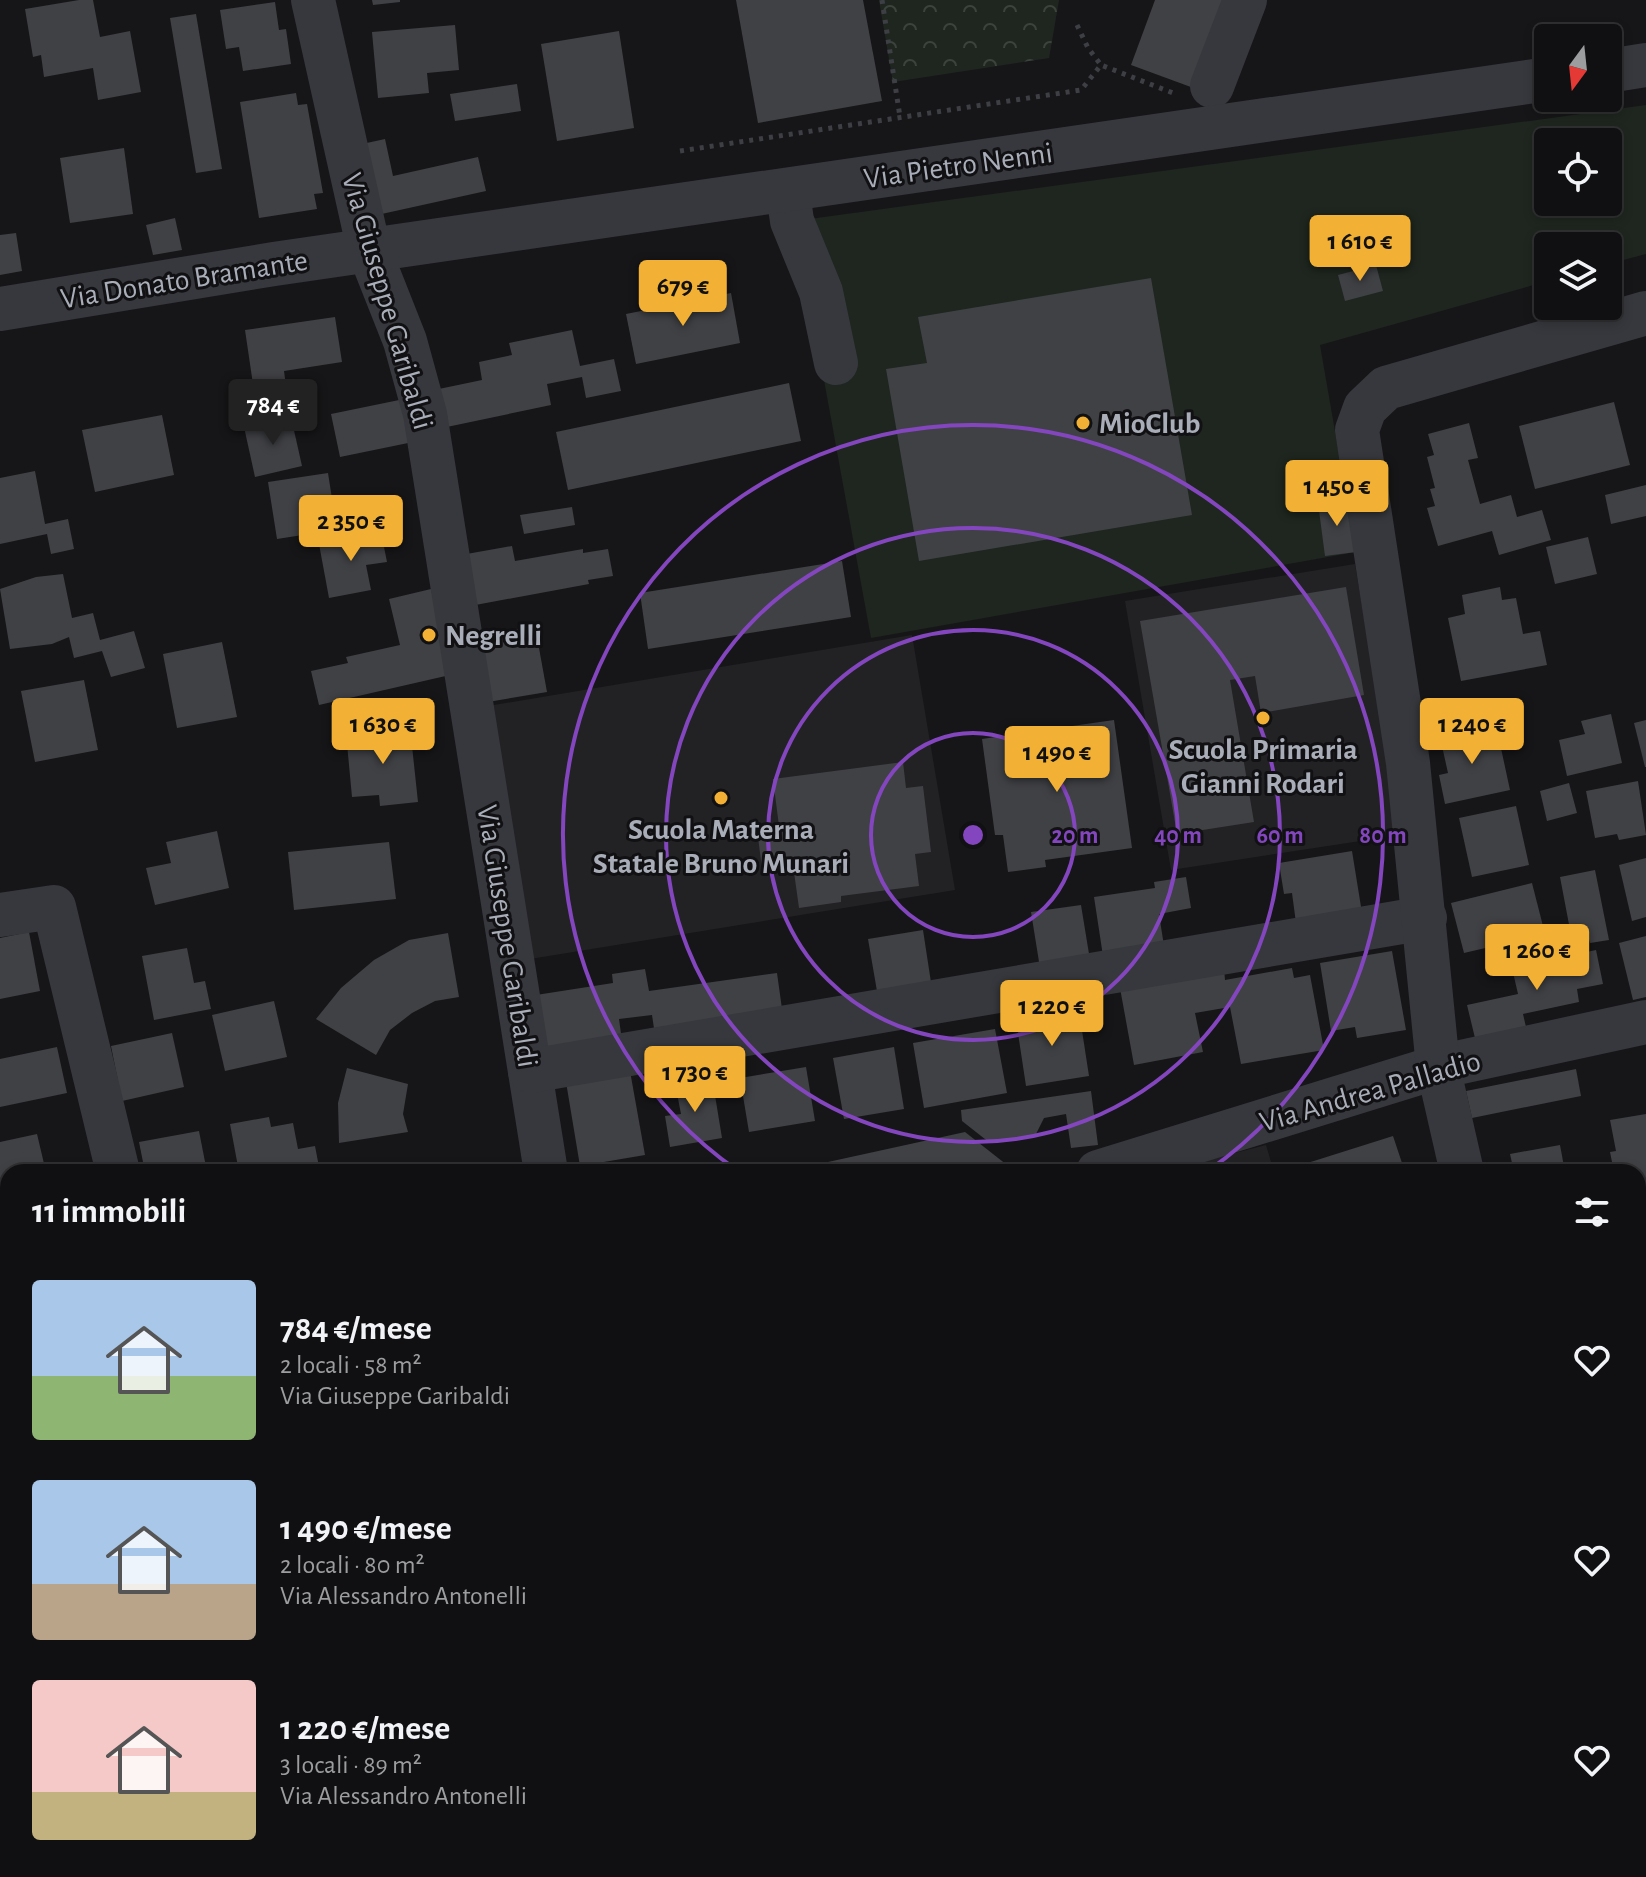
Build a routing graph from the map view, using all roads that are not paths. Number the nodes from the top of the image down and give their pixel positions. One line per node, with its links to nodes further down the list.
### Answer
1 (313, 0): 8 (street, Via Giuseppe Garibaldi)
2 (1245, 0): 6 (street)
3 (1646, 65): 4 (street)
4 (1622, 69)
5 (1534, 81): 7 (street, Via Pietro Nenni)
6 (1212, 86)
7 (788, 192): 8 (street, Via Pietro Nenni); 11 (street)
8 (369, 250): 9 (street, Via Donato Bramante); 16 (street, Via Giuseppe Garibaldi)
9 (0, 309)
10 (1646, 313): 13 (street)
11 (836, 363)
12 (0, 915): 17 (street)
13 (1425, 918): 15 (street); 16 (street)
14 (1646, 1022): 15 (street, Via Andrea Palladio)
15 (1438, 1067): 19 (street, Via Andrea Palladio); 20 (street)
16 (530, 1071): 18 (street, Via Giuseppe Garibaldi)
17 (116, 1164)
18 (545, 1164)
19 (1124, 1164)
20 (1460, 1164)

